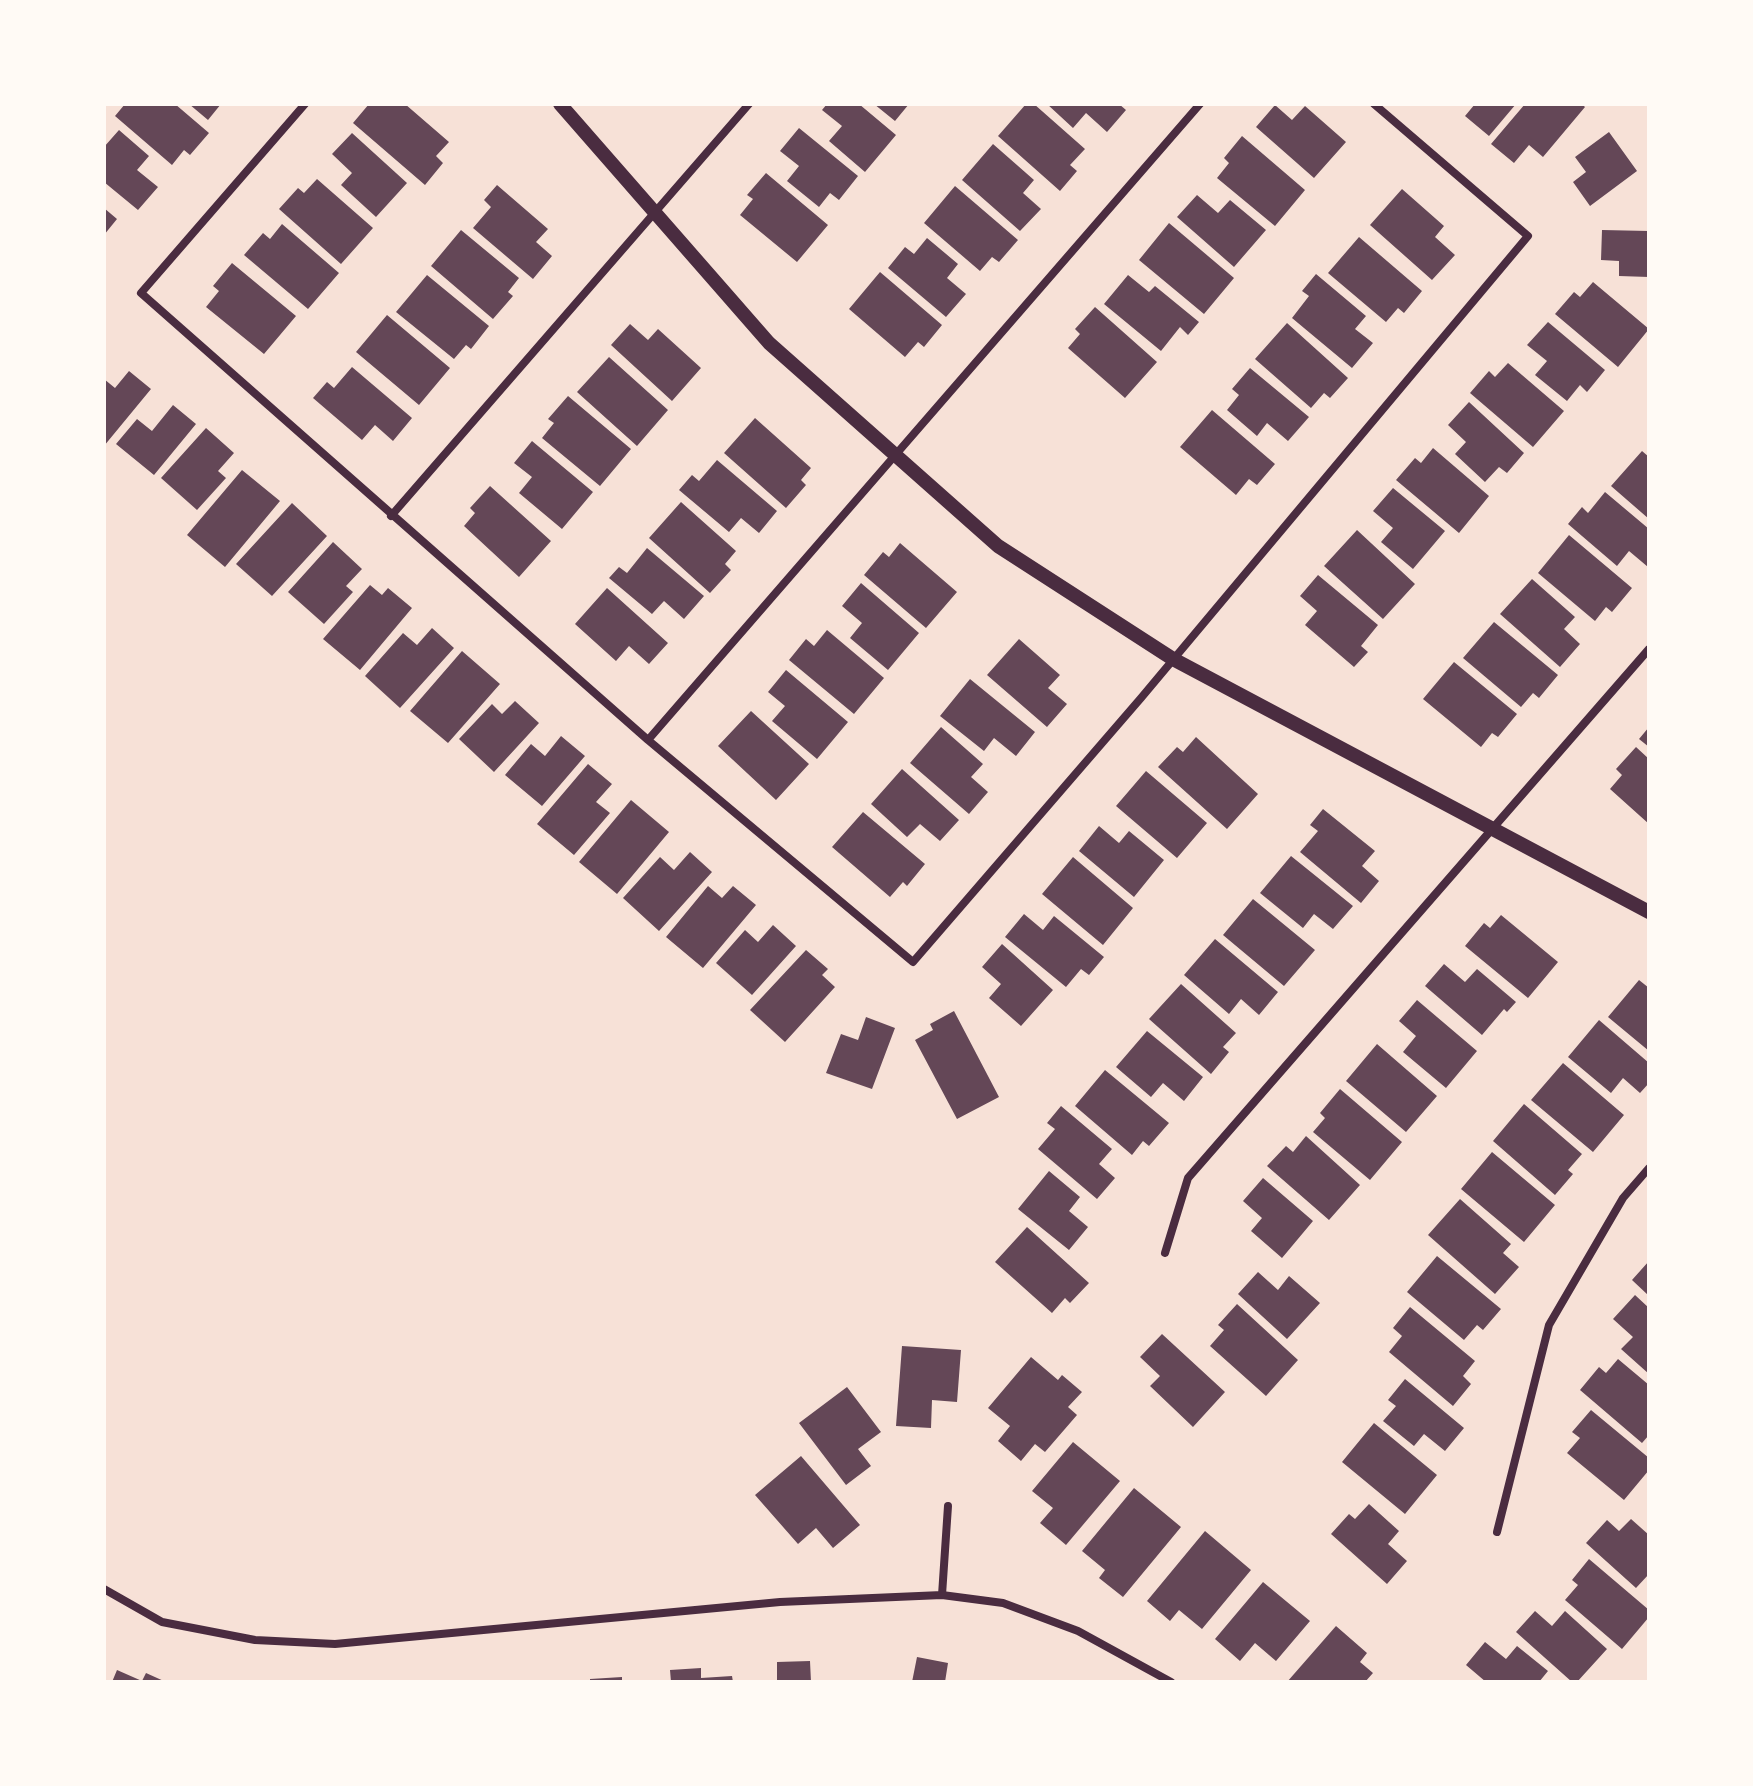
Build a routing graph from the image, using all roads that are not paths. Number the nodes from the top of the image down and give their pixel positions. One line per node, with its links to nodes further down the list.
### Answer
1 (305, 104): 8 (street)
2 (560, 104): 6 (street)
3 (749, 104): 6 (street)
4 (1200, 104): 7 (street)
5 (1374, 104): 10 (street)
6 (655, 212): 7 (street); 8 (street)
7 (894, 456): 10 (street); 11 (street)
8 (391, 516): 11 (street)
9 (1649, 649): 12 (street)
10 (1173, 659): 11 (street); 12 (street)
11 (648, 740)
12 (1494, 829): 13 (street); 15 (street)
13 (1649, 912)
14 (1649, 1168): 17 (street)
15 (1165, 1253)
16 (948, 1506): 19 (street)
17 (1497, 1532)
18 (104, 1589): 19 (street)
19 (942, 1595): 20 (street)
20 (1171, 1682)

